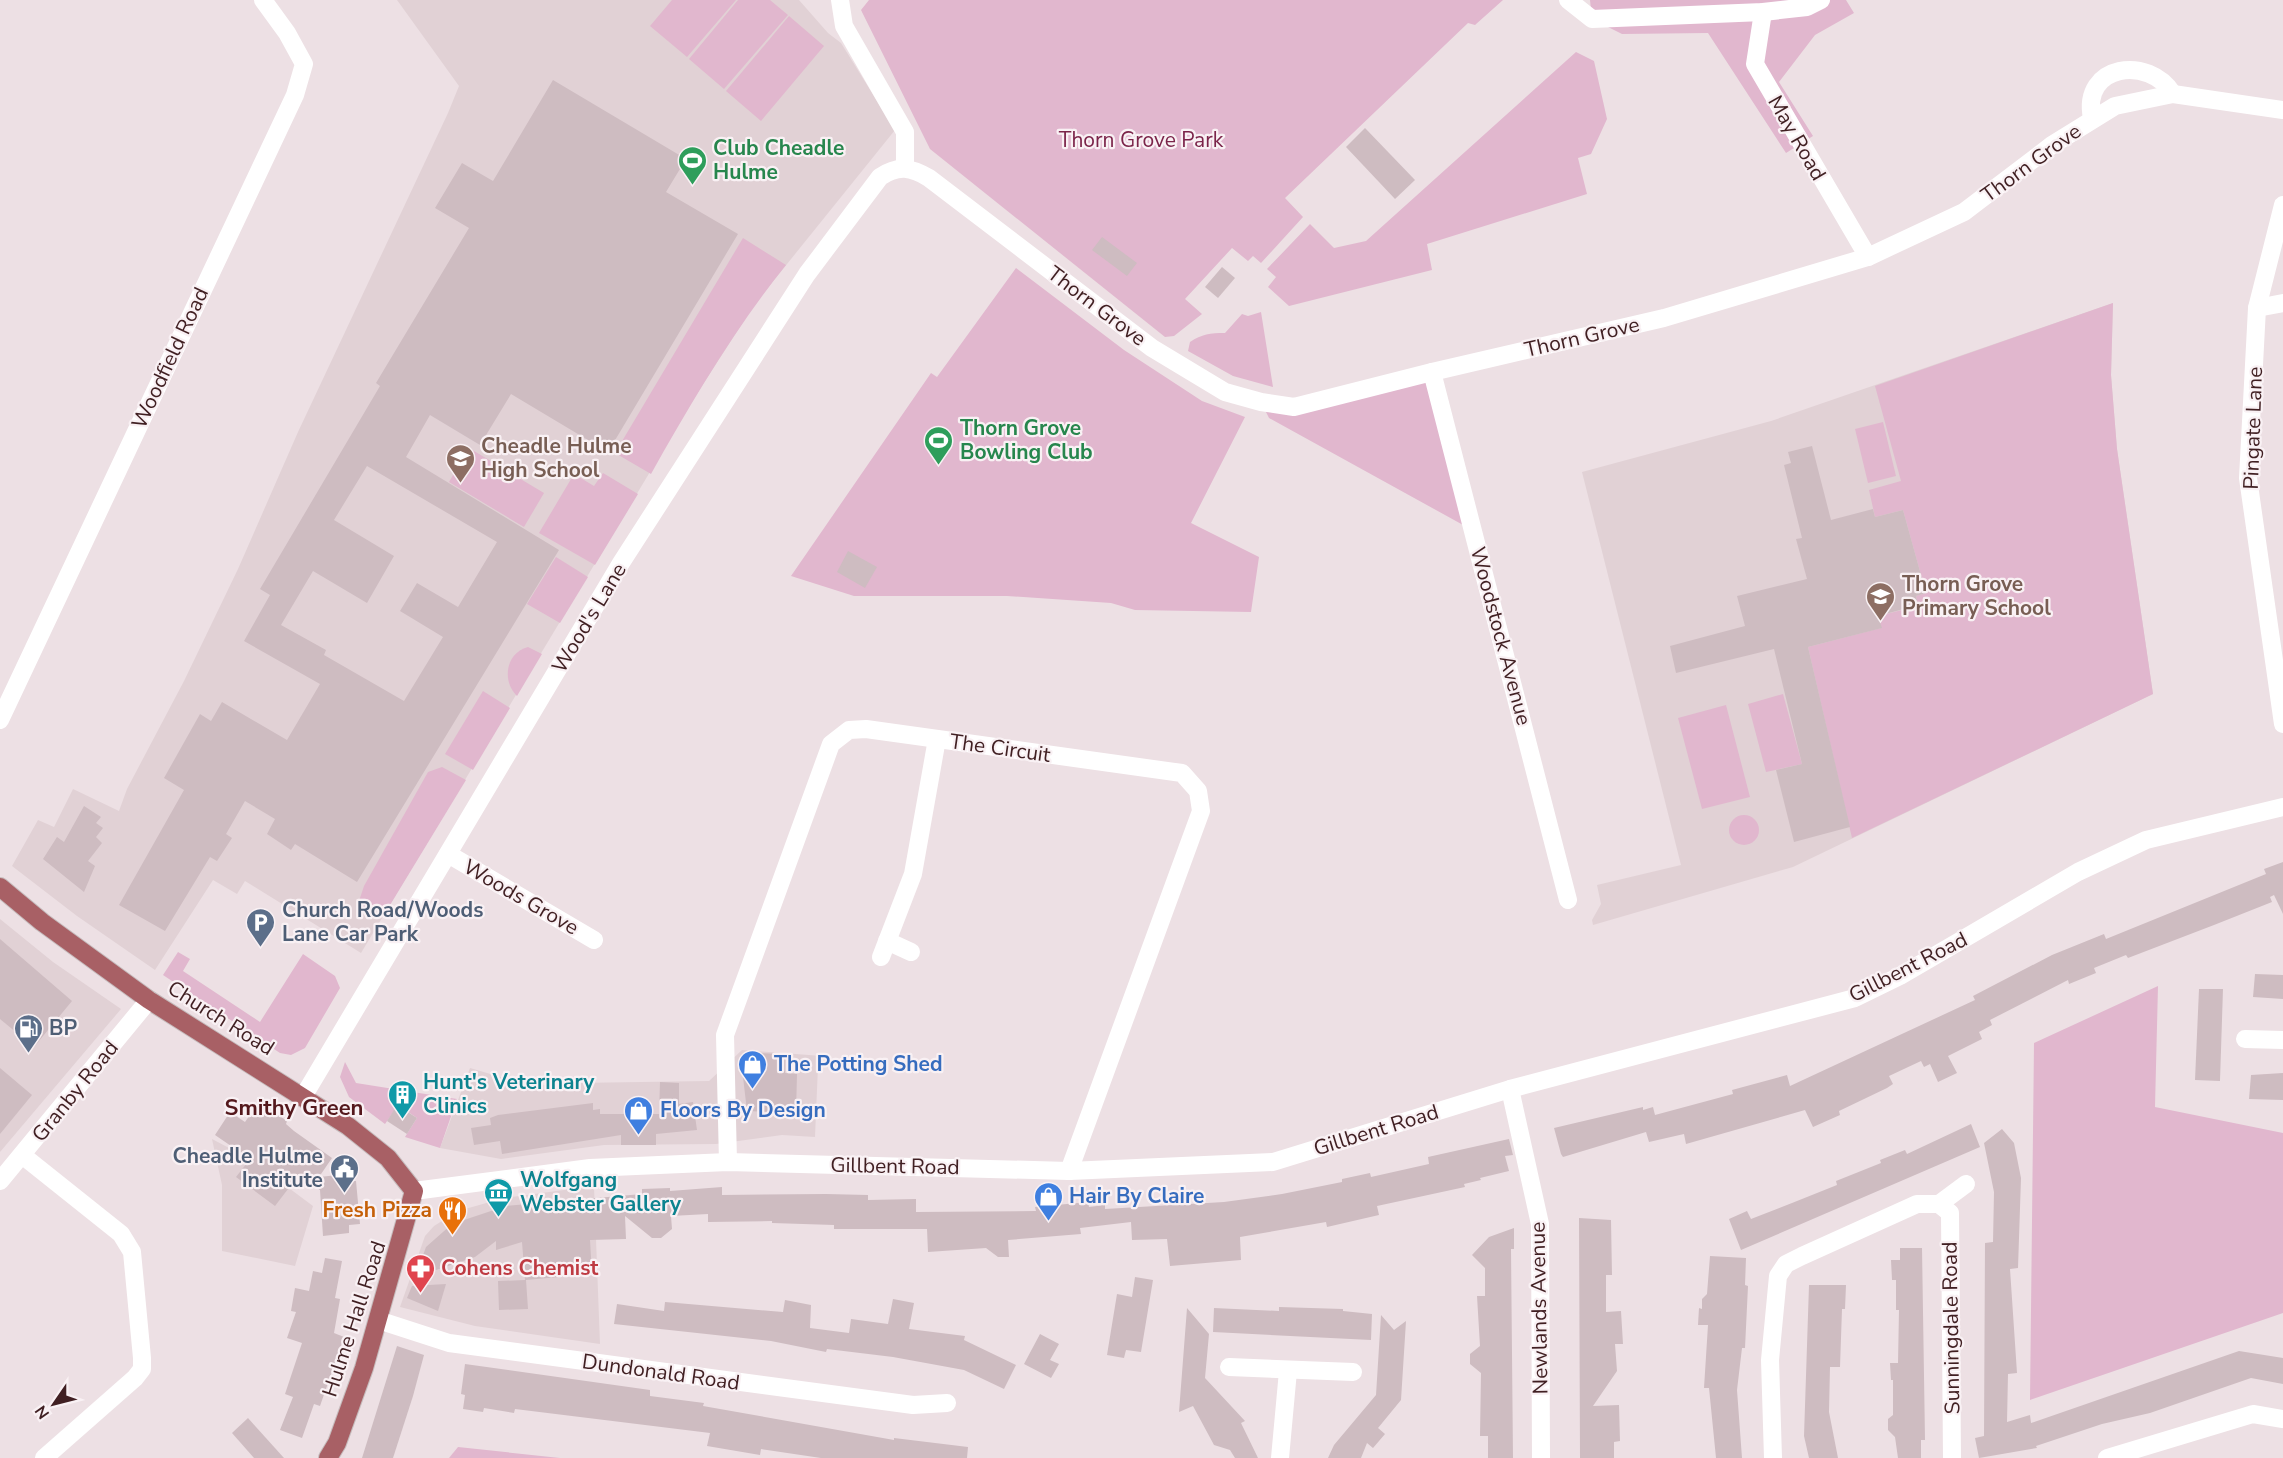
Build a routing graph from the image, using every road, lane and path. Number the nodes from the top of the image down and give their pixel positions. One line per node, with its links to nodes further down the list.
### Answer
1 (263, 0): 15 (street, Woodfield Road)
2 (840, 0): 9 (street)
3 (1568, 0): 5 (street)
4 (1821, 0): 5 (street)
5 (1764, 12): 11 (street, May Road)
6 (2173, 94): 7 (street, Thorn Grove); 8 (street, Thorn Grove); 8 (street)
7 (2283, 110)
8 (2092, 118): 11 (street, Thorn Grove)
9 (905, 167): 14 (street, Thorn Grove); 19 (street, Wood's Lane)
10 (2283, 205): 13 (street, Pingate Lane)
11 (1868, 257): 14 (street, Thorn Grove)
12 (2283, 303): 13 (street)
13 (2258, 308): 16 (street, Pingate Lane)
14 (1432, 372): 21 (street, Woodstock Avenue)
15 (0, 720)
16 (2283, 724)
17 (937, 739): 23 (street); 30 (street, The Circuit); 31 (street, The Circuit)
18 (2283, 807): 27 (street, Gillbent Road)
19 (448, 854): 22 (street, Woods Grove); 28 (street, Wood's Lane)
20 (0, 886): 24 (main road, Church Road)
21 (1568, 900)
22 (594, 940)
23 (911, 952)
24 (150, 1000): 28 (main road, Church Road); 29 (street, Granby Road)
25 (2245, 1039): 26 (street)
26 (2283, 1040)
27 (1510, 1089): 31 (street, Gillbent Road); 46 (street, Newlands Avenue)
28 (303, 1097): 34 (main road, Church Road)
29 (22, 1155): 32 (street, Granby Road); 43 (street)
30 (728, 1162): 31 (street, Gillbent Road); 34 (street, Gillbent Road)
31 (1069, 1171)
32 (0, 1181)
33 (1966, 1184): 35 (street)
34 (414, 1191): 36 (main road, Hulme Hall Road)
35 (1939, 1204): 47 (street); 48 (street, Sunningdale Road)
36 (378, 1320): 40 (street, Dundonald Road); 44 (main road, Hulme Hall Road)
37 (1229, 1366): 38 (street)
38 (1288, 1371): 39 (street); 45 (street)
39 (1353, 1372)
40 (947, 1403)
41 (2283, 1419): 42 (street)
42 (2114, 1457)
43 (44, 1458)
44 (328, 1458)
45 (1280, 1458)
46 (1541, 1458)
47 (1773, 1458)
48 (1953, 1458)

